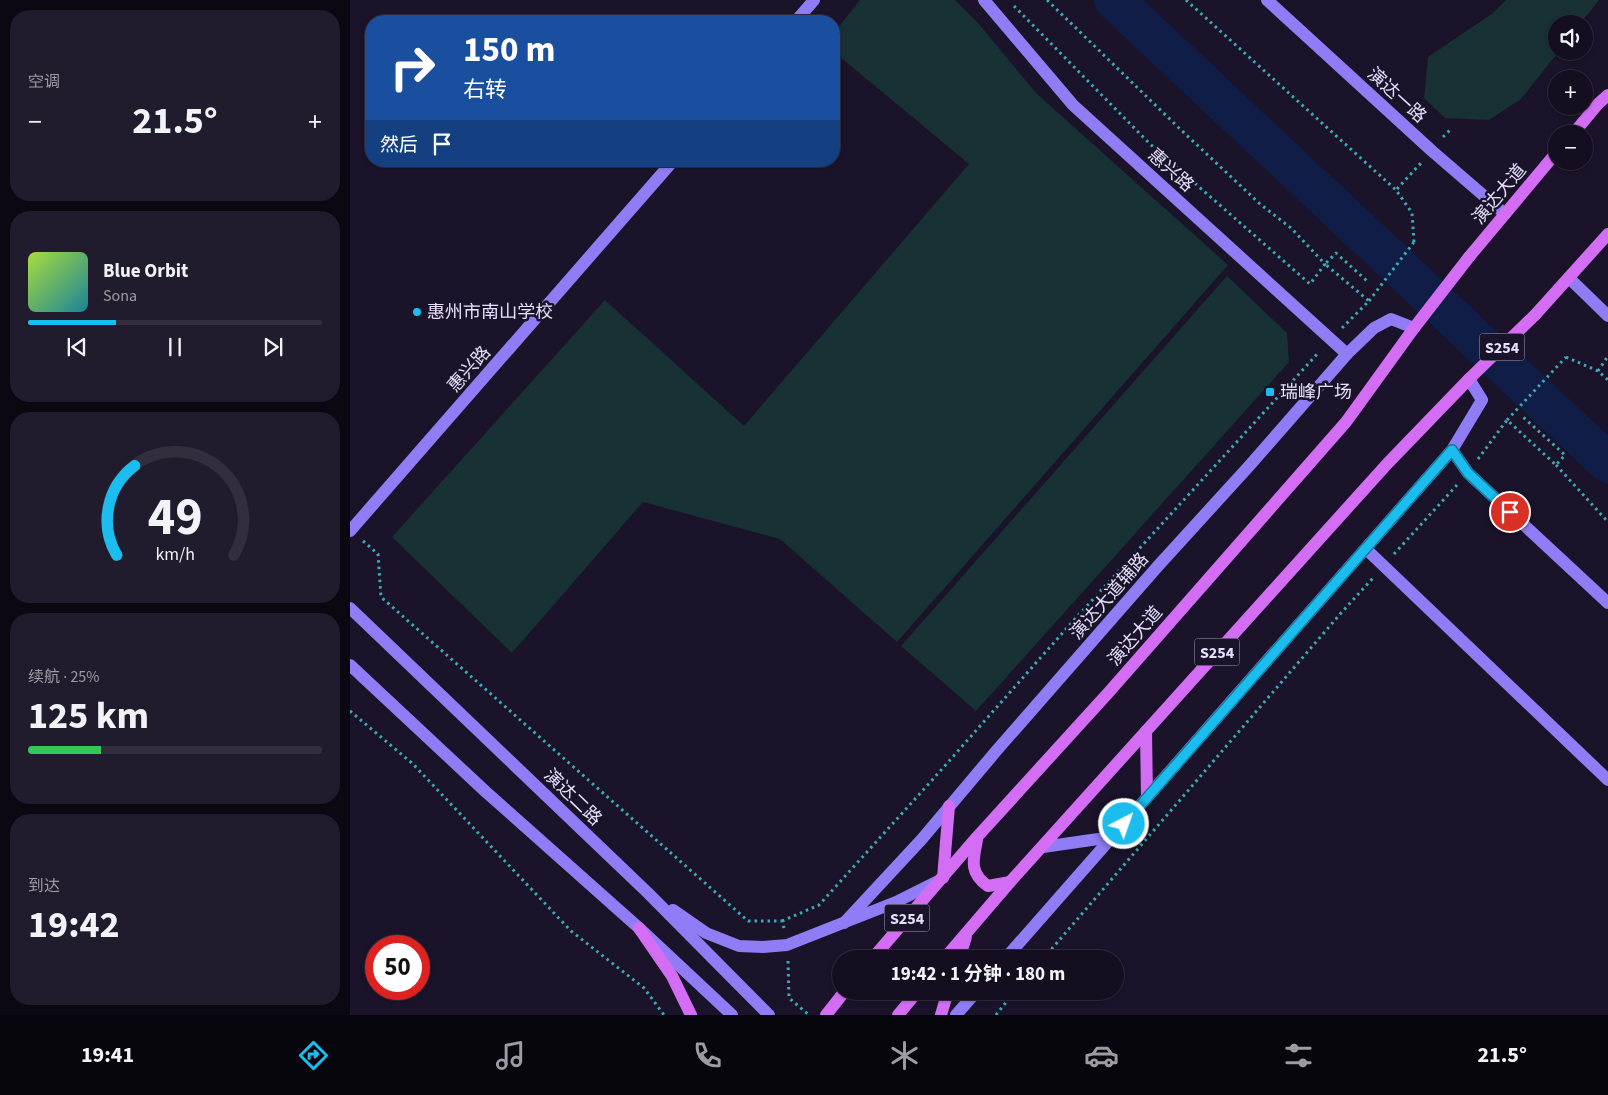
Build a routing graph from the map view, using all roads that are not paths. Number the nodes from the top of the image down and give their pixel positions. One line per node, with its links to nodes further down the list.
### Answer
1 (814, 0): 4 (main road)
2 (984, 0): 16 (main road, 惠兴路)
3 (1267, 0): 11 (main road, 演达一路)
4 (801, 15)
5 (1608, 87): 7 (main road)
6 (1608, 95): 7 (main road)
7 (1598, 104): 8 (main road)
8 (1580, 125)
9 (1548, 163): 11 (main road, 演达大道 / S254)
10 (669, 167): 19 (main road, 惠兴路)
11 (1505, 214): 15 (main road, 演达大道 / S254, bridge)
12 (1608, 234): 13 (main road, S254)
13 (1569, 278): 14 (main road); 17 (main road, S254, bridge)
14 (1608, 316)
15 (1414, 328): 16 (main road, 演达大道辅路); 28 (main road, 演达大道 / S254)
16 (1347, 354): 27 (main road, 演达大道辅路)
17 (1469, 378): 18 (main road); 24 (main road, S254)
18 (1452, 450): 20 (main road); 21 (main road)
19 (351, 530)
20 (1366, 549): 25 (main road); 26 (main road)
21 (1608, 602)
22 (350, 608): 33 (main road, 演达二路)
23 (350, 665): 35 (main road)
24 (1146, 730): 26 (main road); 30 (main road, S254)
25 (1608, 780)
26 (1147, 797): 29 (main road)
27 (949, 806): 31 (main road); 34 (main road, 演达大道辅路)
28 (977, 837): 31 (main road, 演达大道 / S254); 32 (main road)
29 (1112, 837): 30 (main road); 40 (main road)
30 (1043, 847): 32 (main road, S254)
31 (943, 878): 34 (main road); 37 (main road, 演达大道 / S254)
32 (1010, 882): 36 (main road, S254)
33 (648, 893): 34 (main road); 47 (main road, 演达二路)
34 (844, 922)
35 (639, 928): 45 (main road); 46 (main road)
36 (969, 929): 38 (main road, S254); 39 (main road)
37 (880, 950)
38 (952, 950)
39 (962, 950)
40 (1014, 950)
41 (838, 1000): 48 (main road)
42 (910, 1000): 49 (main road)
43 (945, 1000): 50 (main road)
44 (969, 1000): 51 (main road)
45 (691, 1015)
46 (732, 1015)
47 (769, 1015)
48 (826, 1015)
49 (898, 1015)
50 (941, 1015)
51 (956, 1015)

